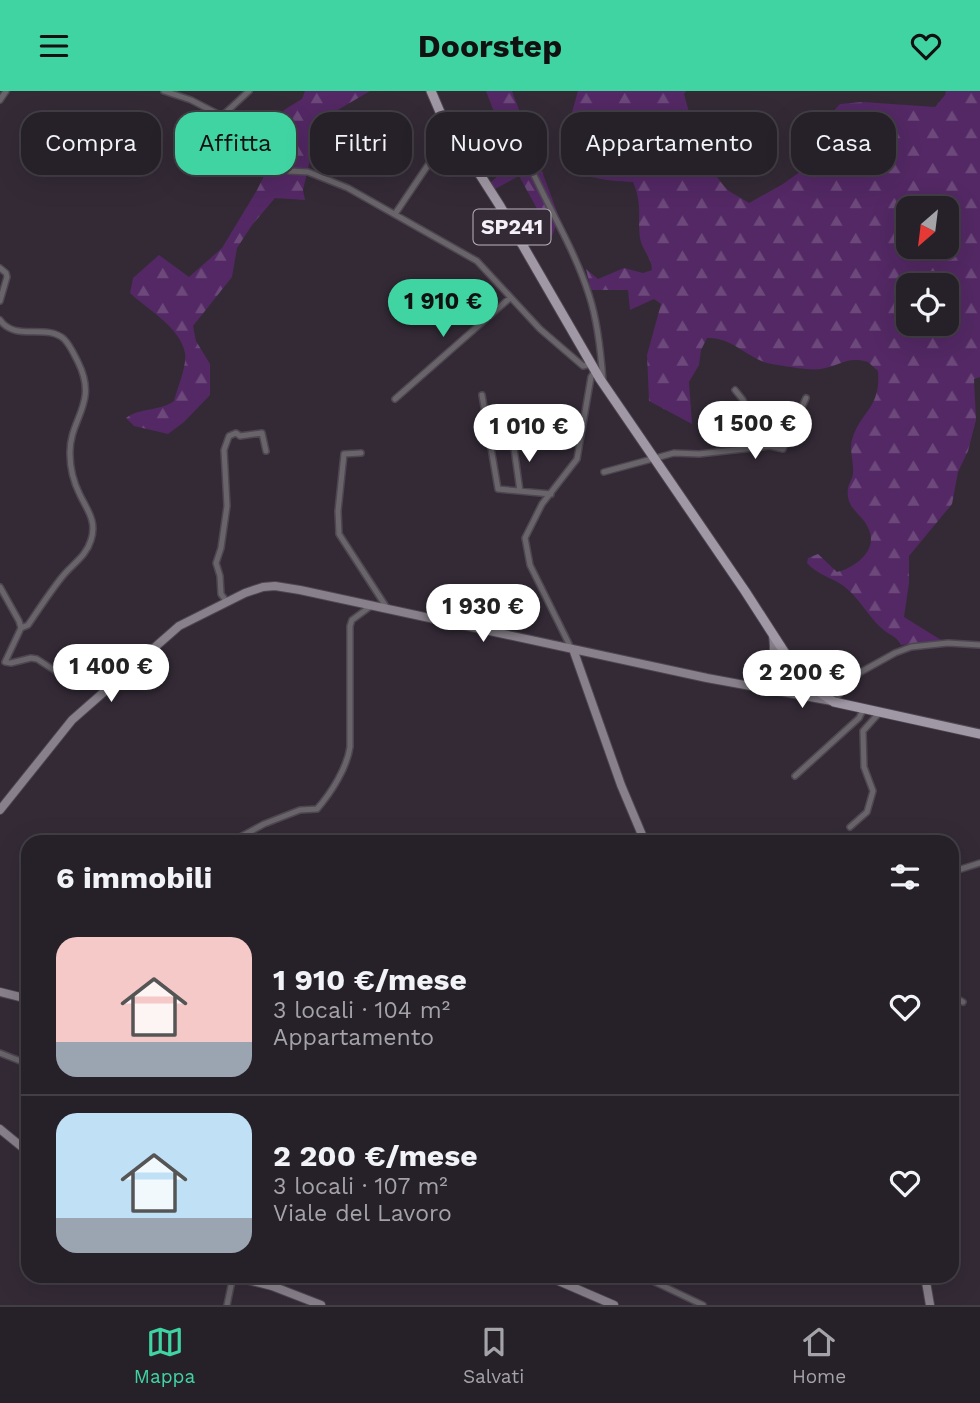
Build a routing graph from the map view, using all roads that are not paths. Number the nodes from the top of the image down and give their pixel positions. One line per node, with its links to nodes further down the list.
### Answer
1 (6, 91): 5 (street)
2 (248, 91): 7 (street)
3 (431, 91): 16 (main road, SP241)
4 (169, 92): 6 (street)
5 (0, 100)
6 (215, 112)
7 (224, 112)
8 (426, 168): 11 (street)
9 (296, 171): 11 (street)
10 (533, 175): 17 (street)
11 (395, 214): 13 (street)
12 (0, 268): 14 (street)
13 (510, 298): 16 (street); 21 (street)
14 (0, 301)
15 (0, 320): 34 (street)
16 (593, 368): 17 (main road, SP241); 29 (street)
17 (604, 384): 26 (main road, SP241)
18 (735, 390): 23 (street)
19 (482, 395): 28 (street)
20 (806, 398): 23 (street)
21 (395, 400)
22 (513, 442): 28 (street)
23 (757, 447): 26 (street)
24 (266, 451): 31 (street)
25 (360, 453): 33 (street)
26 (655, 460): 27 (street); 35 (main road, SP241)
27 (604, 472)
28 (520, 491): 29 (street)
29 (551, 494): 37 (street)
30 (0, 587): 34 (street)
31 (228, 602): 32 (main road); 40 (main road)
32 (372, 605): 33 (main road); 50 (street)
33 (387, 608): 37 (main road)
34 (21, 628): 40 (street)
35 (773, 636): 38 (main road, SP241); 39 (main road)
36 (980, 645): 43 (street)
37 (572, 649): 41 (main road); 51 (main road)
38 (794, 667): 39 (main road); 42 (main road); 43 (main road, SP241)
39 (771, 670): 41 (main road)
40 (119, 678): 48 (main road)
41 (762, 684): 42 (main road)
42 (775, 690): 43 (main road)
43 (834, 702): 44 (main road)
44 (864, 709): 45 (main road); 47 (street)
45 (880, 712): 46 (main road); 49 (street)
46 (980, 734)
47 (795, 776)
48 (0, 810)
49 (850, 827)
50 (243, 835)
51 (642, 835)
52 (980, 863): 53 (street)
53 (959, 870)
54 (0, 992): 55 (main road)
55 (21, 997)
56 (959, 1000): 57 (street)
57 (963, 1002)
58 (0, 1053): 59 (street)
59 (21, 1061)
60 (0, 1129): 61 (main road)
61 (21, 1146)
62 (231, 1283): 67 (street)
63 (260, 1283): 68 (main road)
64 (563, 1283): 69 (main road)
65 (657, 1283): 70 (street)
66 (926, 1283): 71 (main road)
67 (227, 1305)
68 (321, 1305)
69 (614, 1305)
70 (703, 1305)
71 (930, 1305)

